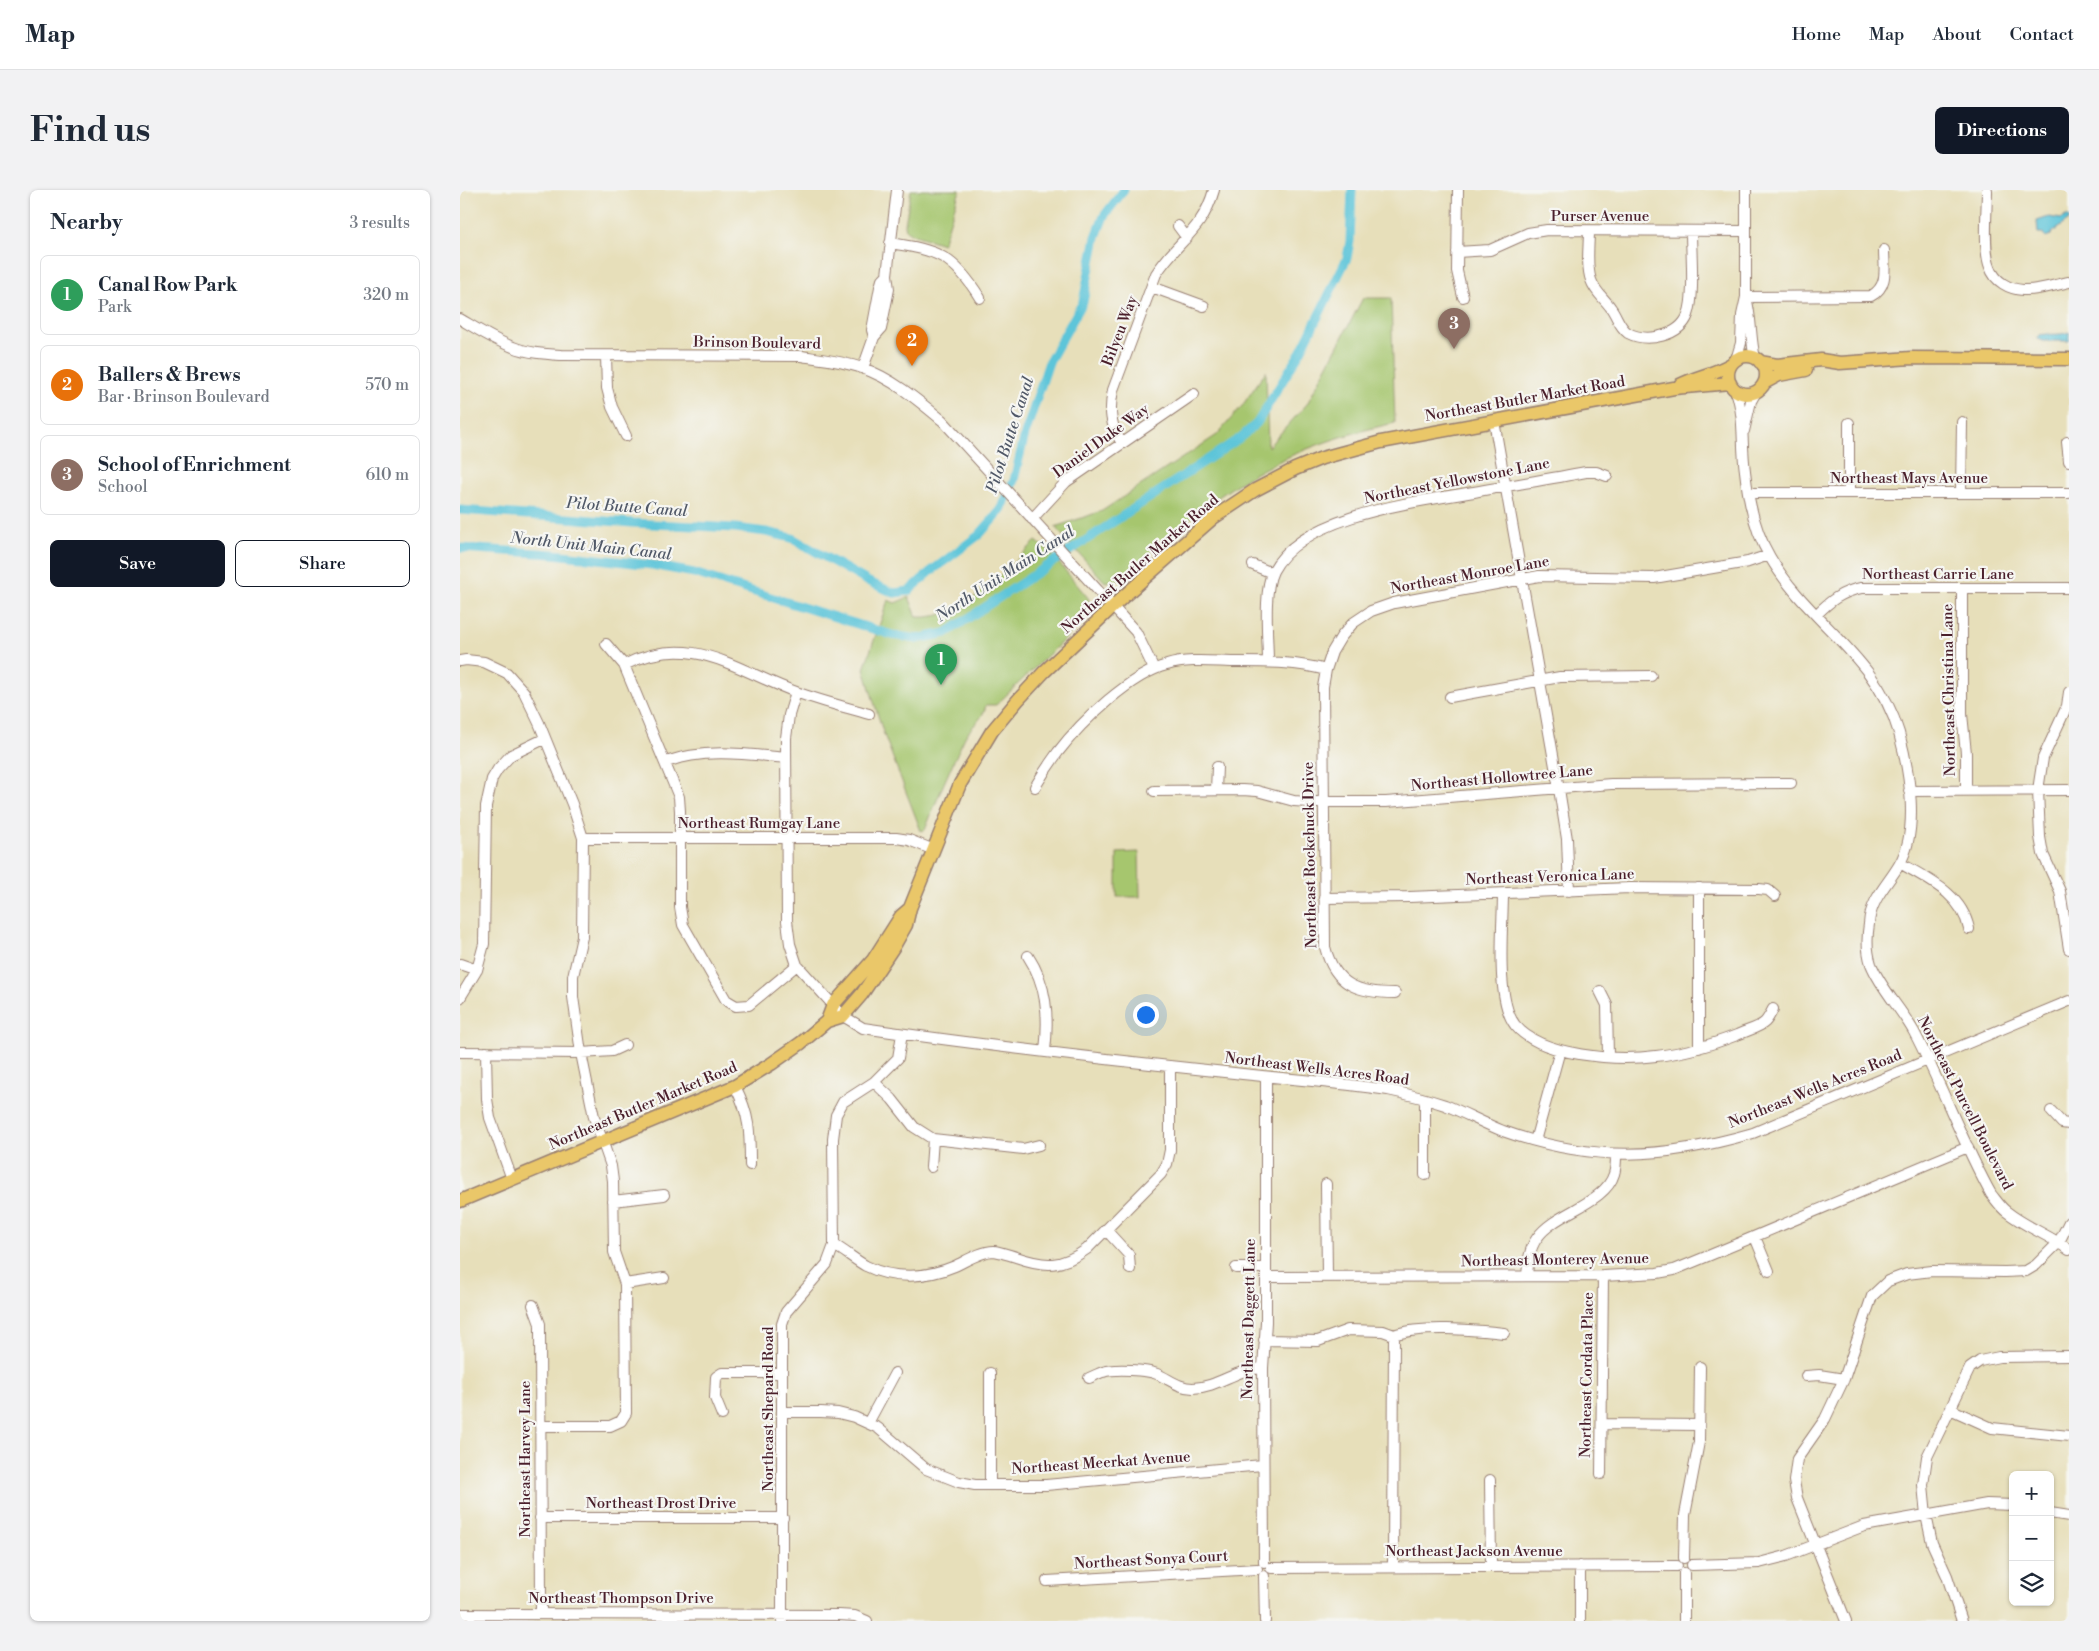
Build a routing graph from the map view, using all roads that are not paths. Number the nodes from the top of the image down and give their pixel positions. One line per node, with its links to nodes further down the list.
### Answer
1 (897, 190): 11 (street)
2 (1214, 190): 10 (street, Bilyeu Way)
3 (1458, 190): 13 (street)
4 (1746, 190): 9 (street)
5 (1987, 190): 14 (street)
6 (1178, 226): 10 (street)
7 (1589, 230): 8 (street, Purser Avenue); 8 (street); 13 (street, Purser Avenue)
8 (1690, 232): 9 (street, Purser Avenue)
9 (1746, 232): 17 (street)
10 (1187, 238): 15 (street, Bilyeu Way)
11 (890, 243): 18 (street); 26 (street)
12 (1884, 250): 17 (street)
13 (1457, 252): 16 (street)
14 (2069, 282)
15 (1152, 287): 19 (street); 37 (street, Bilyeu Way)
16 (1463, 297)
17 (1746, 297): 23 (street); 24 (street)
18 (980, 298)
19 (1204, 306)
20 (460, 319): 21 (street, Brinson Boulevard)
21 (606, 356): 26 (street, Brinson Boulevard); 35 (street)
22 (2069, 359): 25 (main road)
23 (1758, 360): 24 (main road); 25 (main road); 28 (main road)
24 (1734, 362): 27 (main road); 29 (main road, Northeast Butler Market Road)
25 (1840, 362): 28 (main road)
26 (863, 368): 45 (street, Brinson Boulevard)
27 (1733, 387): 28 (main road); 29 (main road, Northeast Butler Market Road); 34 (street, Northeast Purcell Boulevard)
28 (1760, 387): 34 (street, Northeast Purcell Boulevard)
29 (1674, 388): 31 (main road, Northeast Butler Market Road)
30 (1194, 394): 37 (street, Daniel Duke Way)
31 (1494, 421): 40 (street); 52 (main road, Northeast Butler Market Road)
32 (1962, 422): 44 (street)
33 (1849, 423): 43 (street)
34 (1744, 432): 42 (street, Northeast Purcell Boulevard)
35 (626, 436)
36 (2066, 442): 38 (street)
37 (1122, 443): 45 (street, Daniel Duke Way)
38 (2069, 461)
39 (1607, 476): 40 (street, Northeast Yellowstone Lane)
40 (1506, 486): 48 (street, Northeast Yellowstone Lane); 49 (street)
41 (2069, 492): 44 (street, Northeast Mays Avenue)
42 (1749, 493): 43 (street, Northeast Mays Avenue); 46 (street, Northeast Purcell Boulevard)
43 (1849, 493): 44 (street, Northeast Mays Avenue)
44 (1962, 493)
45 (1032, 519): 52 (street, Brinson Boulevard)
46 (1769, 555): 49 (street, Northeast Monroe Lane); 53 (street, Northeast Purcell Boulevard)
47 (1253, 565): 48 (street)
48 (1272, 573): 56 (street, Northeast Yellowstone Lane)
49 (1522, 579): 59 (street, Northeast Monroe Lane); 61 (street)
50 (2069, 588): 51 (street, Northeast Carrie Lane)
51 (1962, 589): 53 (street, Northeast Carrie Lane); 74 (street, Northeast Christina Lane)
52 (1113, 606): 58 (street, Brinson Boulevard); 83 (main road, Northeast Butler Market Road)
53 (1816, 615): 78 (street, Northeast Purcell Boulevard)
54 (606, 644): 57 (street)
55 (460, 661): 66 (street)
56 (1268, 662): 58 (street); 59 (street)
57 (624, 665): 62 (street); 68 (street)
58 (1154, 669): 71 (street)
59 (1326, 670): 79 (street, Northeast Rockchuck Drive)
60 (1651, 676): 61 (street)
61 (1539, 680): 64 (street); 72 (street)
62 (796, 692): 65 (street); 67 (street)
63 (2069, 692): 75 (street)
64 (1450, 696)
65 (869, 714)
66 (544, 739): 80 (street); 97 (street)
67 (786, 758): 68 (street); 82 (street)
68 (666, 762): 81 (street)
69 (1217, 767): 73 (street)
70 (1791, 783): 72 (street, Northeast Hollowtree Lane)
71 (1034, 787)
72 (1559, 789): 79 (street, Northeast Hollowtree Lane); 86 (street)
73 (1216, 790): 77 (street, Northeast Hollowtree Lane); 79 (street, Northeast Hollowtree Lane)
74 (1966, 790): 75 (street); 78 (street)
75 (2038, 790): 76 (street); 87 (street)
76 (2069, 790)
77 (1154, 791)
78 (1909, 791): 84 (street, Northeast Purcell Boulevard)
79 (1323, 803): 90 (street, Northeast Rockchuck Drive)
80 (583, 838): 81 (street, Northeast Rumgay Lane); 113 (street)
81 (680, 838): 82 (street, Northeast Rumgay Lane); 96 (street)
82 (787, 838): 83 (street, Northeast Rumgay Lane); 96 (street)
83 (934, 850): 91 (main road, Northeast Butler Market Road)
84 (1900, 863): 92 (street); 115 (street, Northeast Purcell Boulevard)
85 (1699, 888): 86 (street, Northeast Veronica Lane); 89 (street, Northeast Veronica Lane); 108 (street)
86 (1569, 891): 88 (street, Northeast Veronica Lane)
87 (2064, 891): 93 (street)
88 (1503, 894): 90 (street, Northeast Veronica Lane); 109 (street)
89 (1775, 896)
90 (1324, 898): 99 (street, Northeast Rockchuck Drive)
91 (906, 912): 102 (main road, Northeast Butler Market Road); 104 (main road, Northeast Butler Market Road)
92 (1969, 929)
93 (2069, 949)
94 (1028, 956): 110 (street)
95 (460, 964): 97 (street)
96 (797, 965): 102 (street, Northeast Wells Acres Road)
97 (477, 970): 100 (street)
98 (1600, 991): 114 (street)
99 (1395, 993)
100 (460, 998)
101 (2069, 1001): 115 (street, Northeast Wells Acres Road)
102 (833, 1005): 104 (street, Northeast Wells Acres Road); 105 (main road, Northeast Butler Market Road)
103 (1773, 1010): 108 (street)
104 (843, 1016): 105 (main road, Northeast Butler Market Road); 106 (street, Northeast Wells Acres Road)
105 (827, 1021): 119 (main road, Northeast Butler Market Road)
106 (902, 1034): 110 (street, Northeast Wells Acres Road); 118 (street, Northeast Shepard Road)
107 (624, 1046): 113 (street)
108 (1699, 1048): 114 (street)
109 (1560, 1050): 114 (street); 124 (street)
110 (1044, 1051): 116 (street, Northeast Wells Acres Road)
111 (460, 1052): 112 (street)
112 (486, 1052): 113 (street); 132 (street)
113 (581, 1053): 125 (street)
114 (1608, 1056)
115 (1928, 1059): 127 (street, Northeast Purcell Boulevard); 128 (street, Northeast Wells Acres Road)
116 (1170, 1066): 117 (street, Northeast Wells Acres Road); 138 (street)
117 (1266, 1077): 120 (street, Northeast Wells Acres Road); 146 (street, Northeast Daggett Lane)
118 (874, 1082): 123 (street); 141 (street, Northeast Shepard Road)
119 (735, 1086): 125 (main road, Northeast Butler Market Road); 129 (street)
120 (1425, 1099): 124 (street, Northeast Wells Acres Road); 131 (street)
121 (2051, 1111): 122 (street)
122 (2069, 1124)
123 (934, 1139): 126 (street); 130 (street)
124 (1535, 1141): 128 (street, Northeast Wells Acres Road)
125 (602, 1142): 132 (main road, Northeast Butler Market Road); 136 (street)
126 (1039, 1145)
127 (1968, 1147): 139 (street, Northeast Monterey Avenue); 140 (street, Northeast Purcell Boulevard)
128 (1616, 1155): 147 (street)
129 (750, 1165)
130 (931, 1167)
131 (1425, 1175)
132 (512, 1179): 135 (main road, Northeast Butler Market Road)
133 (1326, 1184): 149 (street)
134 (664, 1195): 136 (street)
135 (460, 1201)
136 (613, 1201): 151 (street)
137 (2069, 1222): 140 (street)
138 (1106, 1230): 141 (street); 144 (street)
139 (1755, 1237): 145 (street); 148 (street, Northeast Monterey Avenue)
140 (2058, 1242): 142 (street, Northeast Purcell Boulevard); 164 (street)
141 (834, 1245): 159 (street, Northeast Shepard Road)
142 (2069, 1250)
143 (1236, 1268): 146 (street, Northeast Monterey Avenue)
144 (1130, 1269)
145 (1769, 1271)
146 (1266, 1272): 149 (street, Northeast Monterey Avenue); 155 (street, Northeast Daggett Lane)
147 (1527, 1276): 148 (street, Northeast Monterey Avenue); 149 (street, Northeast Monterey Avenue)
148 (1604, 1276): 169 (street, Northeast Cordata Place)
149 (1327, 1277)
150 (664, 1278): 151 (street)
151 (624, 1284): 171 (street)
152 (533, 1305): 171 (street, Northeast Harvey Lane)
153 (1504, 1333): 154 (street)
154 (1394, 1335): 155 (street); 186 (street)
155 (1264, 1340): 158 (street, Northeast Daggett Lane)
156 (2069, 1356): 165 (street)
157 (1700, 1367): 170 (street)
158 (1262, 1368): 163 (street); 173 (street, Northeast Daggett Lane)
159 (782, 1373): 166 (street, Northeast Shepard Road); 167 (street)
160 (895, 1373): 168 (street)
161 (990, 1373): 176 (street)
162 (1806, 1376): 164 (street)
163 (1089, 1378)
164 (1844, 1379): 183 (street)
165 (1950, 1409): 172 (street); 179 (street)
166 (783, 1412): 168 (street, Northeast Meerkat Avenue); 182 (street, Northeast Shepard Road)
167 (722, 1415)
168 (868, 1423): 176 (street, Northeast Meerkat Avenue)
169 (1602, 1424): 170 (street); 174 (street, Northeast Cordata Place)
170 (1699, 1425): 184 (street)
171 (540, 1426): 181 (street, Northeast Harvey Lane)
172 (2069, 1436)
173 (1262, 1465): 176 (street, Northeast Meerkat Avenue); 189 (street, Northeast Daggett Lane)
174 (1601, 1474)
175 (1490, 1480): 187 (street)
176 (990, 1485)
177 (2009, 1505): 179 (street)
178 (2054, 1514): 180 (street)
179 (1926, 1515): 183 (street); 200 (street)
180 (2069, 1516)
181 (540, 1518): 182 (street, Northeast Drost Drive); 192 (street, Northeast Harvey Lane)
182 (783, 1518): 194 (street, Northeast Shepard Road)
183 (1816, 1544): 185 (street); 199 (street)
184 (1684, 1558): 185 (street); 190 (street)
185 (1692, 1565): 190 (street)
186 (1393, 1566): 187 (street, Northeast Jackson Avenue); 189 (street, Northeast Jackson Avenue)
187 (1491, 1566): 188 (street, Northeast Jackson Avenue)
188 (1580, 1566): 190 (street, Northeast Jackson Avenue); 197 (street)
189 (1264, 1569): 191 (street, Northeast Sonya Court); 196 (street, Northeast Daggett Lane)
190 (1680, 1569): 198 (street)
191 (1047, 1581)
192 (541, 1613): 193 (street, Northeast Thompson Drive); 194 (street, Northeast Thompson Drive)
193 (460, 1614)
194 (782, 1617): 195 (street, Northeast Thompson Drive)
195 (867, 1621)
196 (1265, 1621)
197 (1580, 1621)
198 (1684, 1621)
199 (1846, 1621)
200 (1962, 1621)

